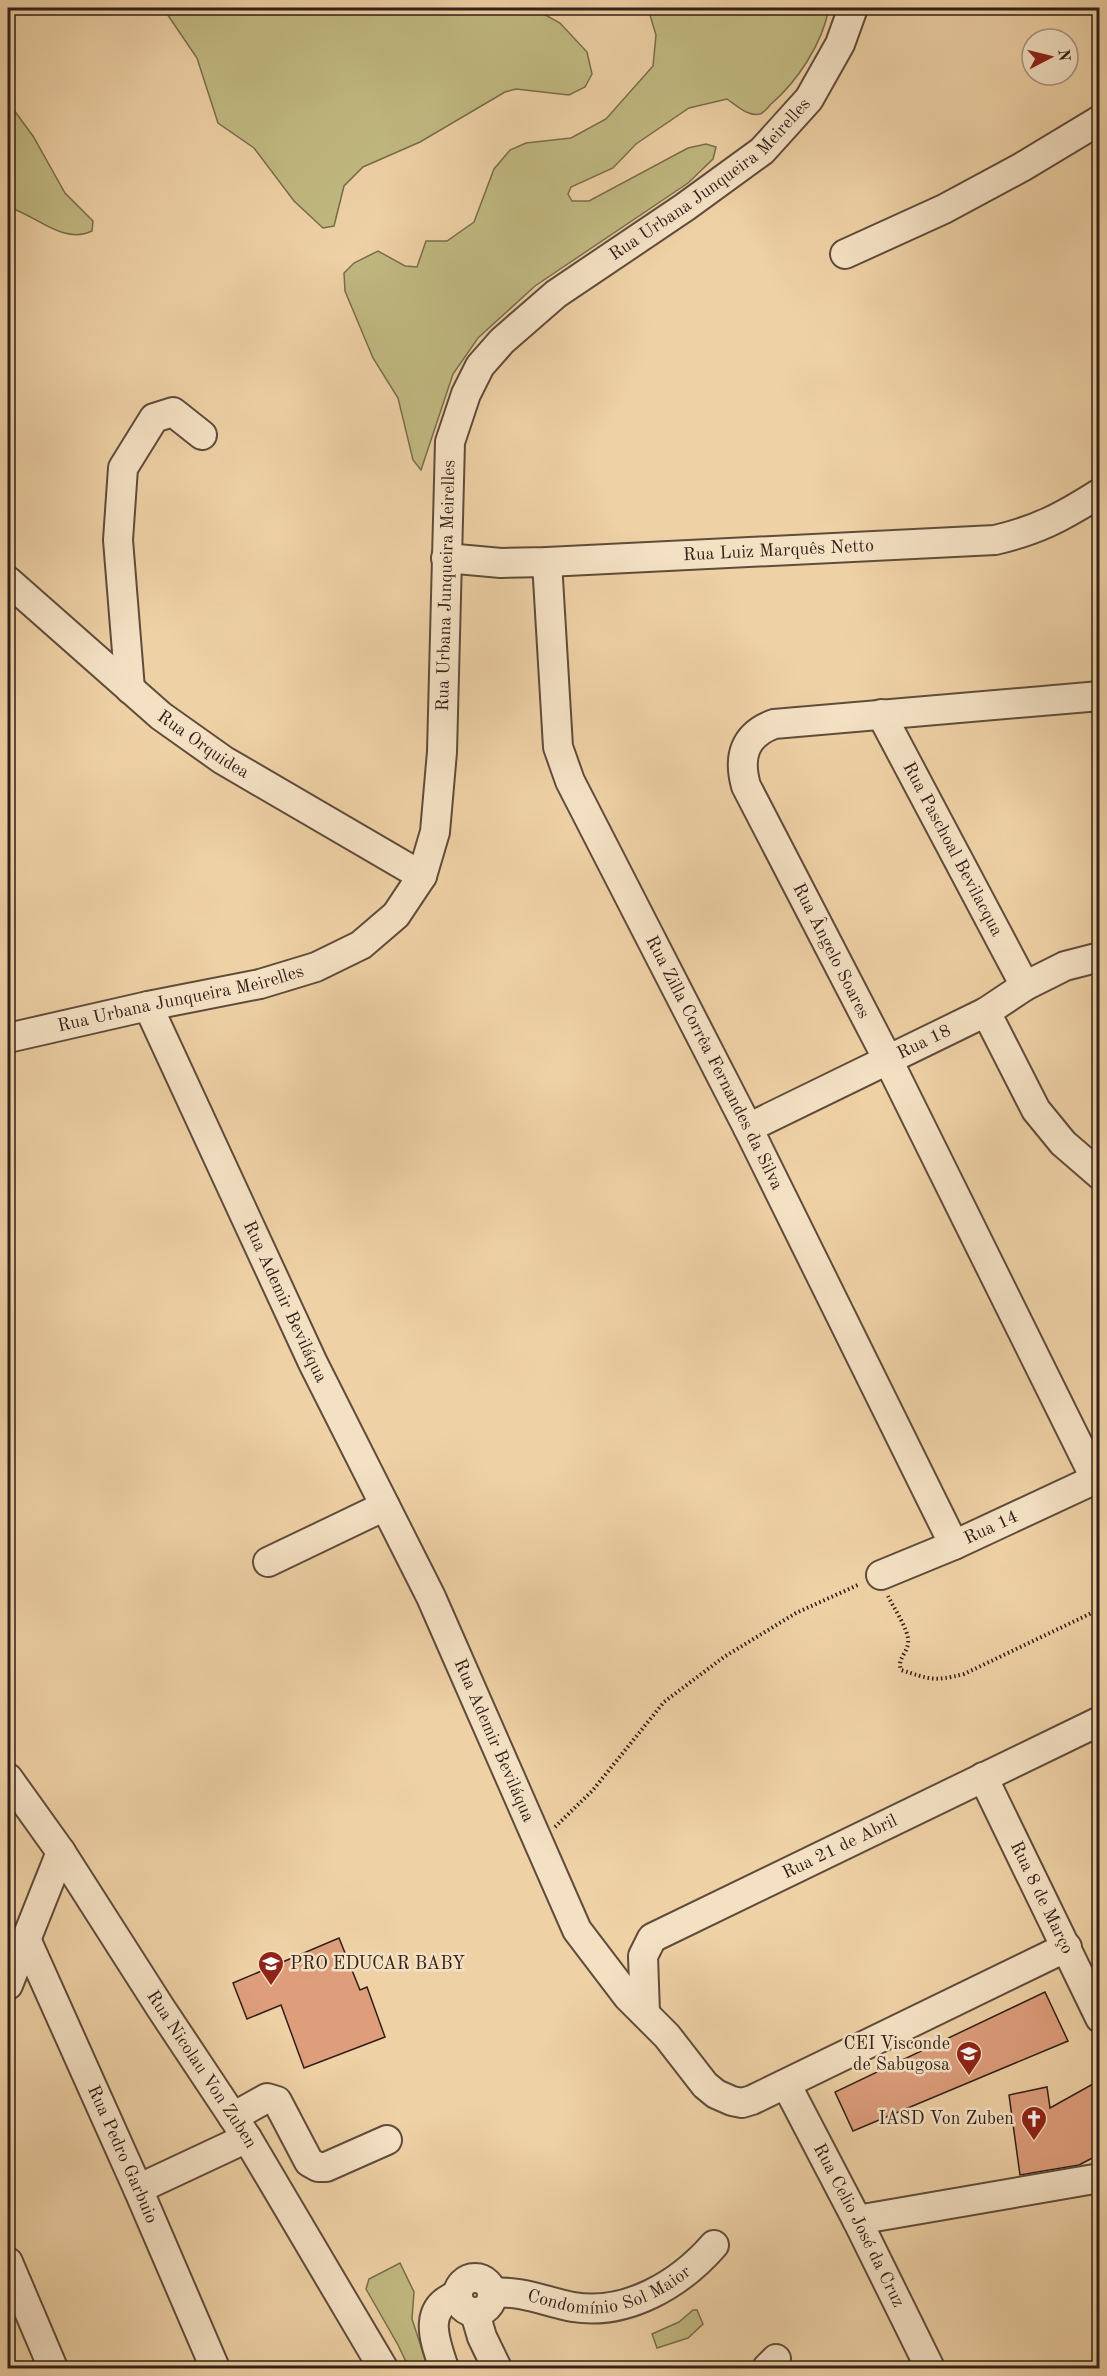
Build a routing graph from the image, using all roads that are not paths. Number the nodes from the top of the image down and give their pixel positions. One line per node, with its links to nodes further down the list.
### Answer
1 (853, 8): 6 (street, Rua Urbana Junqueira Meirelles)
2 (1100, 120): 3 (street)
3 (846, 254)
4 (202, 435): 9 (street)
5 (1100, 493): 7 (street, Rua Luiz Marquês Netto)
6 (446, 558): 7 (street, Rua Luiz Marquês Netto); 12 (street, Rua Urbana Junqueira Meirelles)
7 (547, 562): 19 (street, Rua Zilla Corrêa Fernandes da Silva)
8 (8, 581): 9 (street, Rua Orquidea)
9 (130, 689): 12 (street, Rua Orquidea)
10 (1100, 696): 11 (street, Rua Ângelo Soares)
11 (881, 714): 14 (street, Rua Paschoal Bevilacqua); 18 (street, Rua Ângelo Soares)
12 (422, 876): 15 (street, Rua Urbana Junqueira Meirelles)
13 (1100, 957): 14 (street, Rua 18)
14 (1025, 986): 16 (street, Rua 18)
15 (148, 1006): 17 (street, Rua Urbana Junqueira Meirelles); 22 (street, Rua Ademir Beviláqua)
16 (986, 1012): 18 (street, Rua 18); 20 (street)
17 (8, 1038)
18 (888, 1060): 19 (street, Rua 18); 21 (street, Rua Ângelo Soares)
19 (748, 1128): 23 (street, Rua Zilla Corrêa Fernandes da Silva)
20 (1100, 1175)
21 (1097, 1478): 23 (street, Rua 14)
22 (385, 1506): 24 (street); 33 (street, Rua Ademir Beviláqua)
23 (954, 1545): 25 (street, Rua 14)
24 (268, 1562)
25 (875, 1577)
26 (1100, 1721): 27 (street, Rua 21 de Abril)
27 (983, 1777): 31 (street, Rua 8 de Março); 33 (street, Rua 21 de Abril)
28 (8, 1778): 29 (street, Rua Nicolau Von Zuben)
29 (61, 1852): 30 (street); 36 (street, Rua Nicolau Von Zuben)
30 (26, 1939): 32 (street); 39 (street, Rua Pedro Garbuio)
31 (1067, 1947): 34 (street, Rua 8 de Março); 35 (street, Rua Ademir Beviláqua)
32 (8, 1985)
33 (645, 2013): 35 (street, Rua Ademir Beviláqua)
34 (1100, 2018)
35 (786, 2084): 40 (street, Rua Celio José da Cruz)
36 (240, 2127): 37 (street); 39 (street); 46 (street, Rua Nicolau Von Zuben)
37 (387, 2140)
38 (1100, 2178): 40 (street)
39 (138, 2189): 45 (street, Rua Pedro Garbuio)
40 (856, 2220): 49 (street, Rua Celio José da Cruz)
41 (714, 2245): 43 (street, Condomínio Sol Maior)
42 (8, 2262): 44 (street)
43 (475, 2300): 47 (street); 48 (street)
44 (53, 2368)
45 (215, 2368)
46 (383, 2368)
47 (444, 2368)
48 (497, 2368)
49 (930, 2368)

